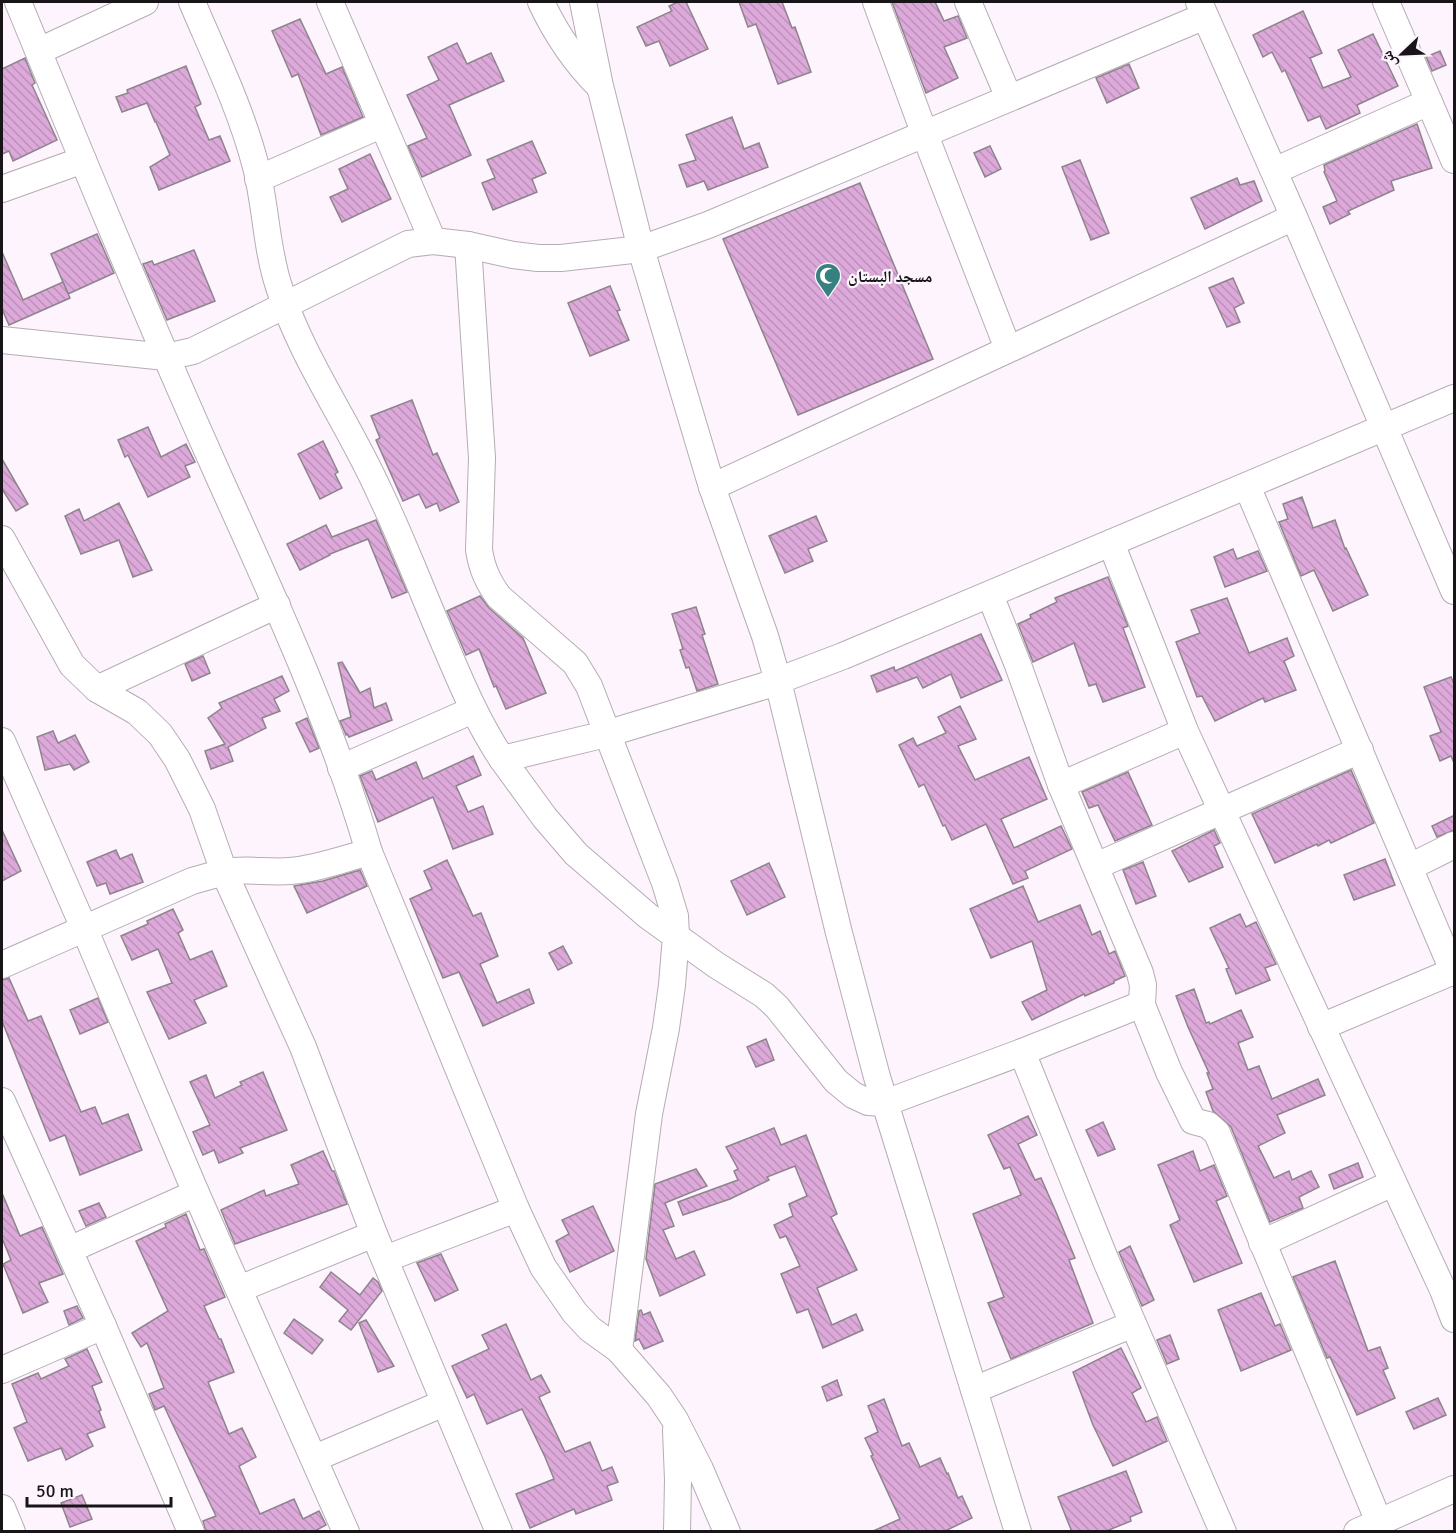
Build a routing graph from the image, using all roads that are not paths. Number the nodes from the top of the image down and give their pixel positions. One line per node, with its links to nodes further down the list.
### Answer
1 (18, 2): 11 (street)
2 (145, 2): 11 (street)
3 (192, 2): 20 (street)
4 (330, 2): 15 (street)
5 (541, 2): 12 (street)
6 (583, 2): 12 (street)
7 (876, 2): 16 (street)
8 (968, 2): 13 (street)
9 (1386, 2): 14 (street)
10 (1202, 9): 13 (street); 19 (street)
11 (39, 51): 17 (street)
12 (600, 86): 25 (street)
13 (1009, 98): 16 (street)
14 (1429, 102): 18 (street); 19 (street)
15 (381, 125): 20 (street); 23 (street)
16 (925, 135): 25 (street); 28 (street)
17 (83, 160): 21 (street); 29 (street)
18 (1455, 160)
19 (1274, 171): 22 (street)
20 (258, 179): 26 (street)
21 (2, 189)
22 (1294, 217): 28 (street); 31 (street)
23 (433, 241): 24 (street); 26 (street)
24 (468, 245): 25 (street); 43 (street)
25 (641, 249): 33 (street)
26 (285, 305): 29 (street); 41 (street)
27 (2, 340): 29 (street)
28 (1008, 349): 33 (street)
29 (166, 357): 38 (street)
30 (1455, 398): 31 (street)
31 (1385, 428): 32 (street); 36 (street)
32 (1247, 486): 34 (street); 45 (street)
33 (712, 487): 39 (street)
34 (1111, 543): 37 (street); 42 (street)
35 (3, 545): 40 (street)
36 (1455, 591)
37 (990, 595): 39 (street); 48 (street)
38 (277, 605): 40 (street); 47 (street)
39 (778, 681): 43 (street); 63 (street)
40 (97, 689): 54 (street)
41 (473, 710): 46 (street); 47 (street)
42 (1185, 731): 48 (street); 49 (street)
43 (606, 734): 46 (street); 56 (street)
44 (2, 741): 55 (street)
45 (1360, 750): 49 (street); 53 (street)
46 (502, 759): 56 (street)
47 (341, 768): 51 (street)
48 (1061, 785): 52 (street)
49 (1222, 810): 52 (street); 60 (street)
50 (1455, 845): 53 (street)
51 (369, 852): 54 (street); 66 (street)
52 (1096, 866): 59 (street)
53 (1410, 867): 58 (street)
54 (224, 872): 55 (street); 67 (street)
55 (84, 928): 57 (street); 65 (street)
56 (676, 936): 63 (street); 76 (street)
57 (2, 965)
58 (1454, 972): 60 (street)
59 (1142, 1004): 61 (street); 68 (street)
60 (1321, 1027): 64 (street)
61 (1022, 1052): 63 (street); 74 (street)
62 (2, 1101): 69 (street)
63 (885, 1103): 78 (street)
64 (1393, 1183): 68 (street); 71 (street)
65 (196, 1193): 69 (street); 72 (street)
66 (516, 1209): 70 (street); 76 (street)
67 (374, 1234): 70 (street); 72 (street)
68 (1262, 1243): 84 (street)
69 (69, 1250): 75 (street)
70 (385, 1259): 79 (street)
71 (1449, 1288): 73 (street)
72 (239, 1289): 81 (street)
73 (1455, 1319)
74 (1133, 1324): 78 (street); 92 (street)
75 (103, 1326): 77 (street); 86 (street)
76 (619, 1350): 80 (street)
77 (2, 1370)
78 (974, 1390): 91 (street)
79 (444, 1403): 81 (street); 88 (street)
80 (675, 1420): 89 (street); 90 (street)
81 (315, 1458): 87 (street)
82 (1455, 1489): 84 (street)
83 (2, 1508): 85 (street)
84 (1368, 1527)
85 (12, 1532)
86 (191, 1532)
87 (346, 1532)
88 (499, 1532)
89 (677, 1532)
90 (727, 1532)
91 (1018, 1532)
92 (1223, 1532)

